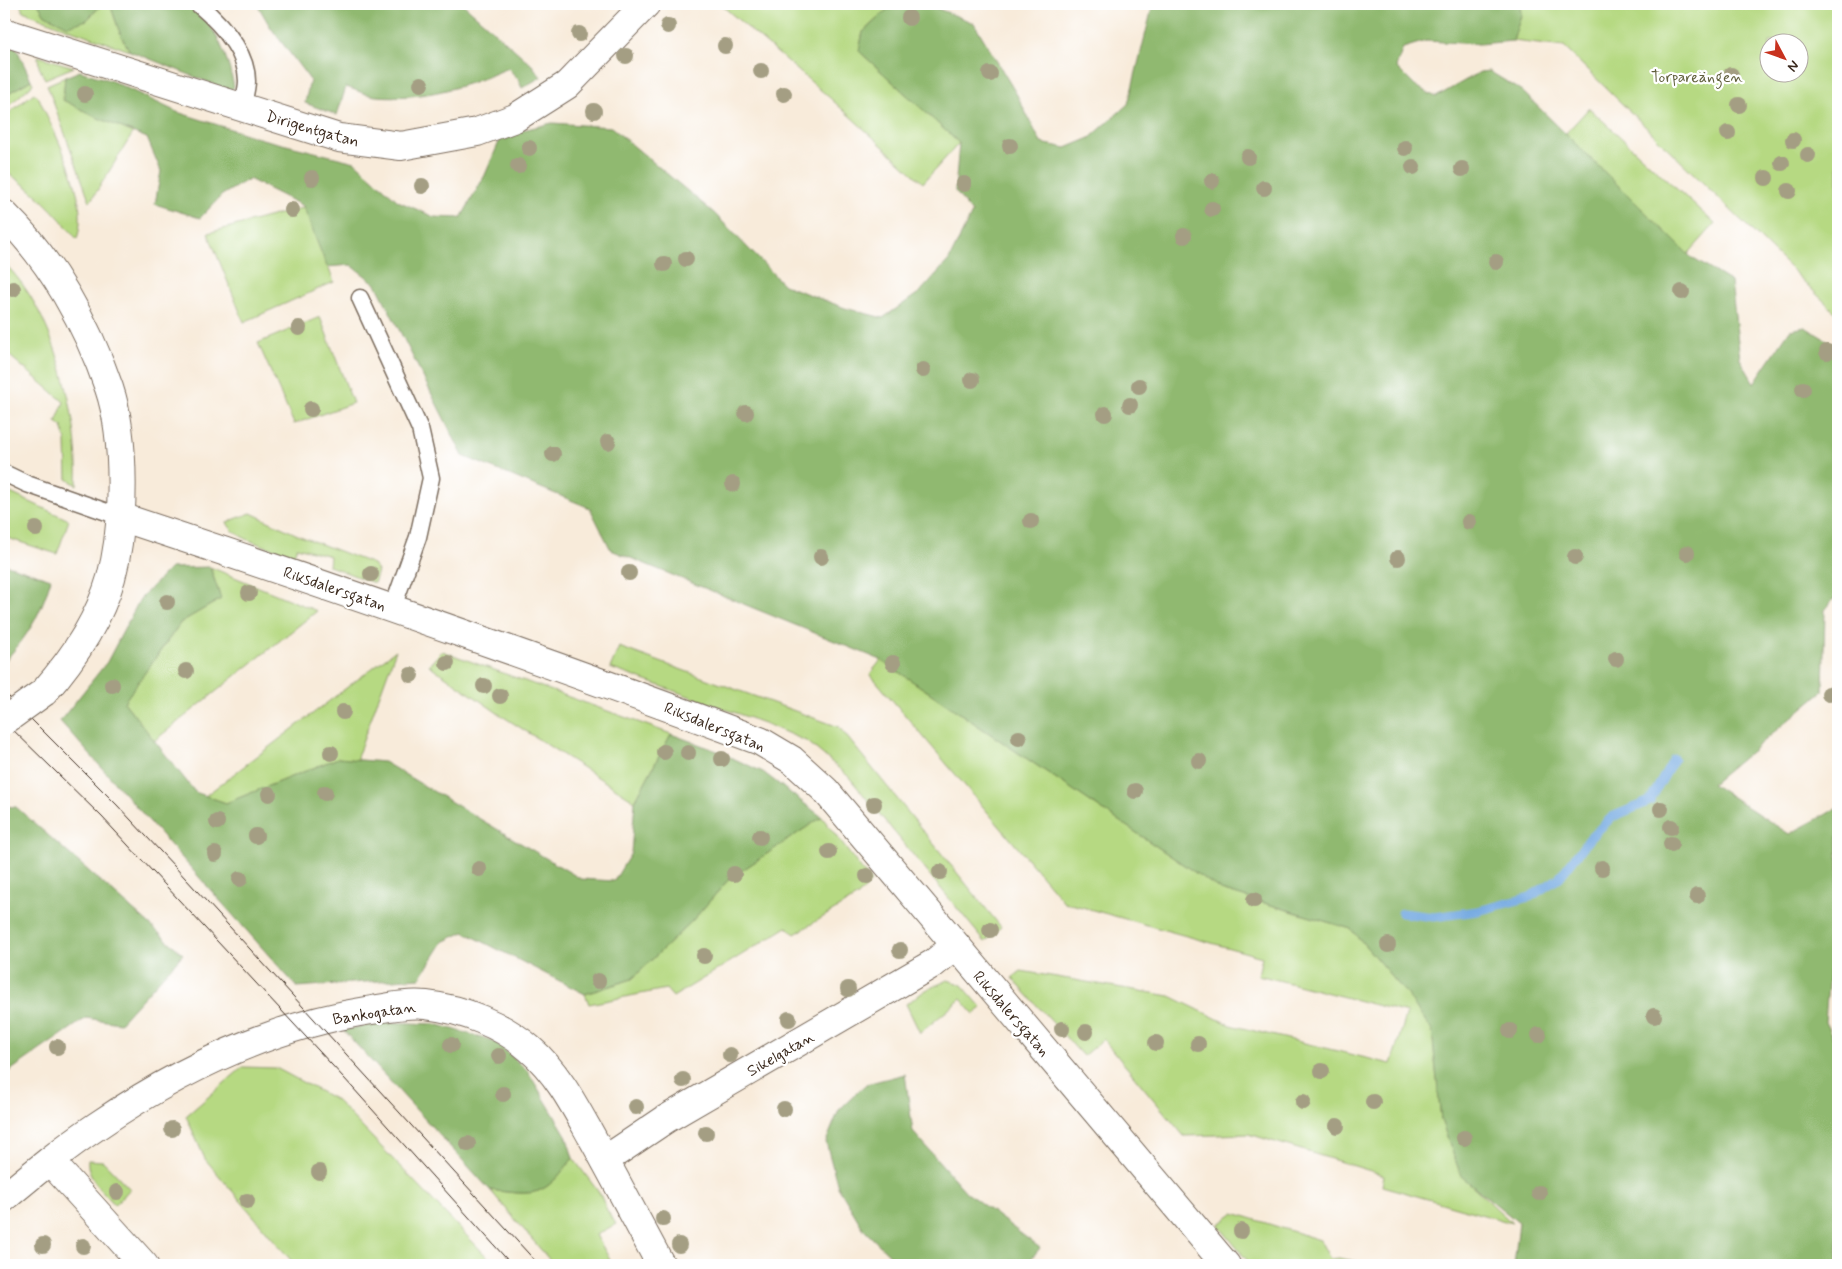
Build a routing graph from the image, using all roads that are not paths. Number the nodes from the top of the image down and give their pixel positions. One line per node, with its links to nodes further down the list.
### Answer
1 (198, 4): 4 (lane)
2 (646, 4): 4 (street, Dirigentgatan)
3 (4, 32): 4 (street, Dirigentgatan)
4 (242, 108)
5 (4, 214): 8 (street)
6 (360, 298): 9 (lane)
7 (4, 473): 8 (lane)
8 (121, 517): 9 (street, Riksdalersgatan); 10 (street, bridge)
9 (393, 607): 11 (street, Riksdalersgatan)
10 (4, 720)
11 (954, 946): 12 (street, Sikelgatan); 17 (street, Riksdalersgatan)
12 (605, 1160): 13 (street, Bankogatan); 16 (street, Bankogatan)
13 (50, 1161): 14 (street, Bankogatan); 15 (street)
14 (4, 1198)
15 (144, 1265)
16 (661, 1265)
17 (1226, 1265)

